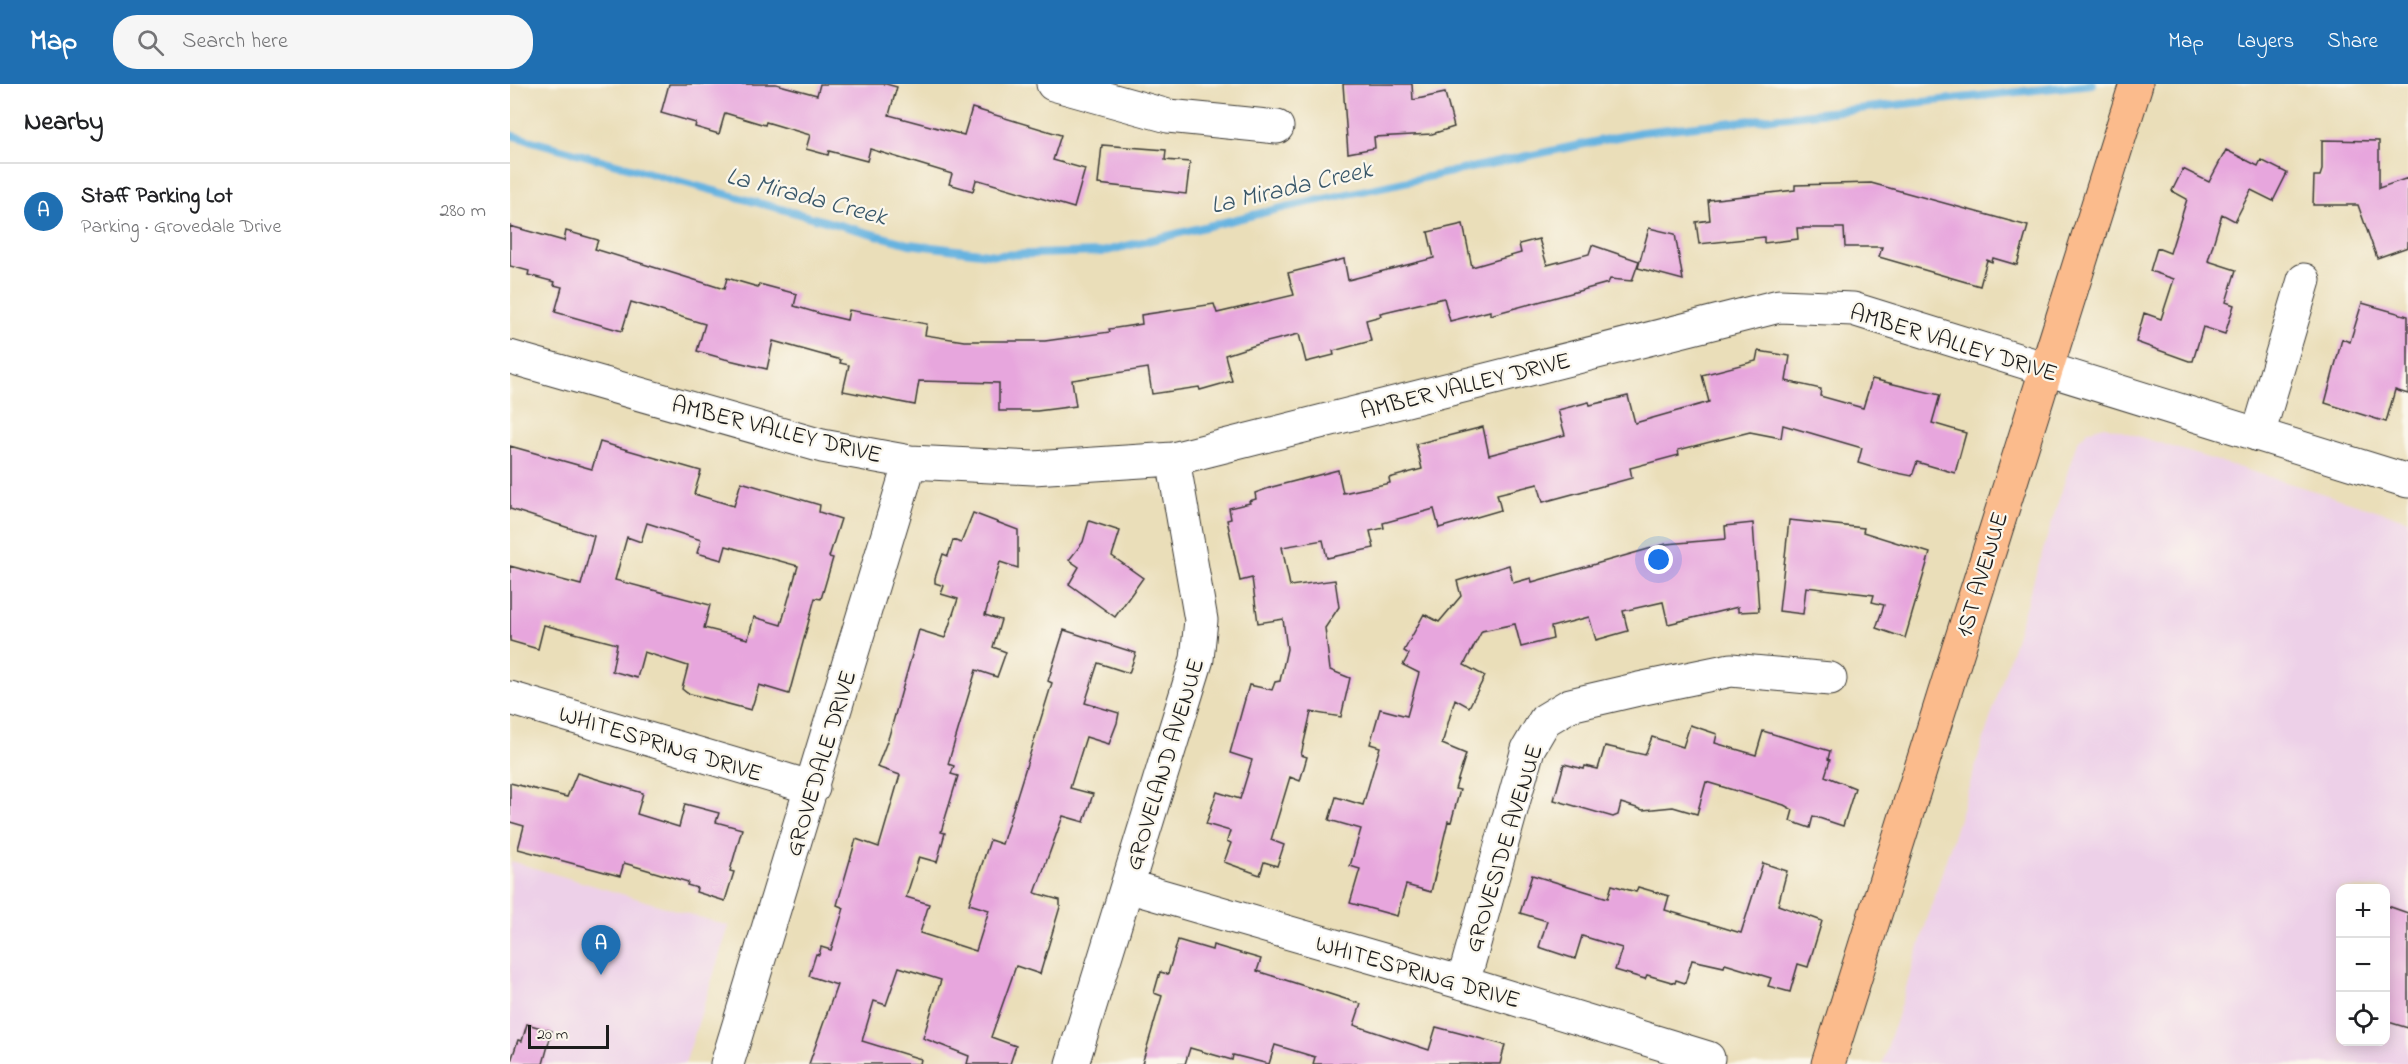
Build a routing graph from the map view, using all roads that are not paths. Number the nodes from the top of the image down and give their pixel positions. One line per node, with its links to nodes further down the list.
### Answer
1 (1053, 84): 3 (street)
2 (2136, 84): 6 (main road, 1ST AVENUE)
3 (1277, 127)
4 (2304, 280): 7 (street)
5 (510, 357): 9 (street, AMBER VALLEY DRIVE)
6 (2046, 369): 7 (street, AMBER VALLEY DRIVE); 8 (street, AMBER VALLEY DRIVE); 19 (main road, 1ST AVENUE)
7 (2258, 435): 10 (street, AMBER VALLEY DRIVE)
8 (1173, 459): 9 (street, AMBER VALLEY DRIVE); 14 (street, GROVELAND AVENUE)
9 (910, 462): 13 (street, GROVEDALE DRIVE)
10 (2408, 481)
11 (1830, 679): 15 (street, GROVESIDE AVENUE)
12 (510, 698): 13 (street, WHITESPRING DRIVE)
13 (813, 788): 17 (street, GROVEDALE DRIVE)
14 (1127, 886): 15 (street, WHITESPRING DRIVE); 18 (street, GROVELAND AVENUE)
15 (1463, 983): 16 (street, WHITESPRING DRIVE)
16 (1708, 1058)
17 (727, 1064)
18 (1072, 1064)
19 (1828, 1064)

